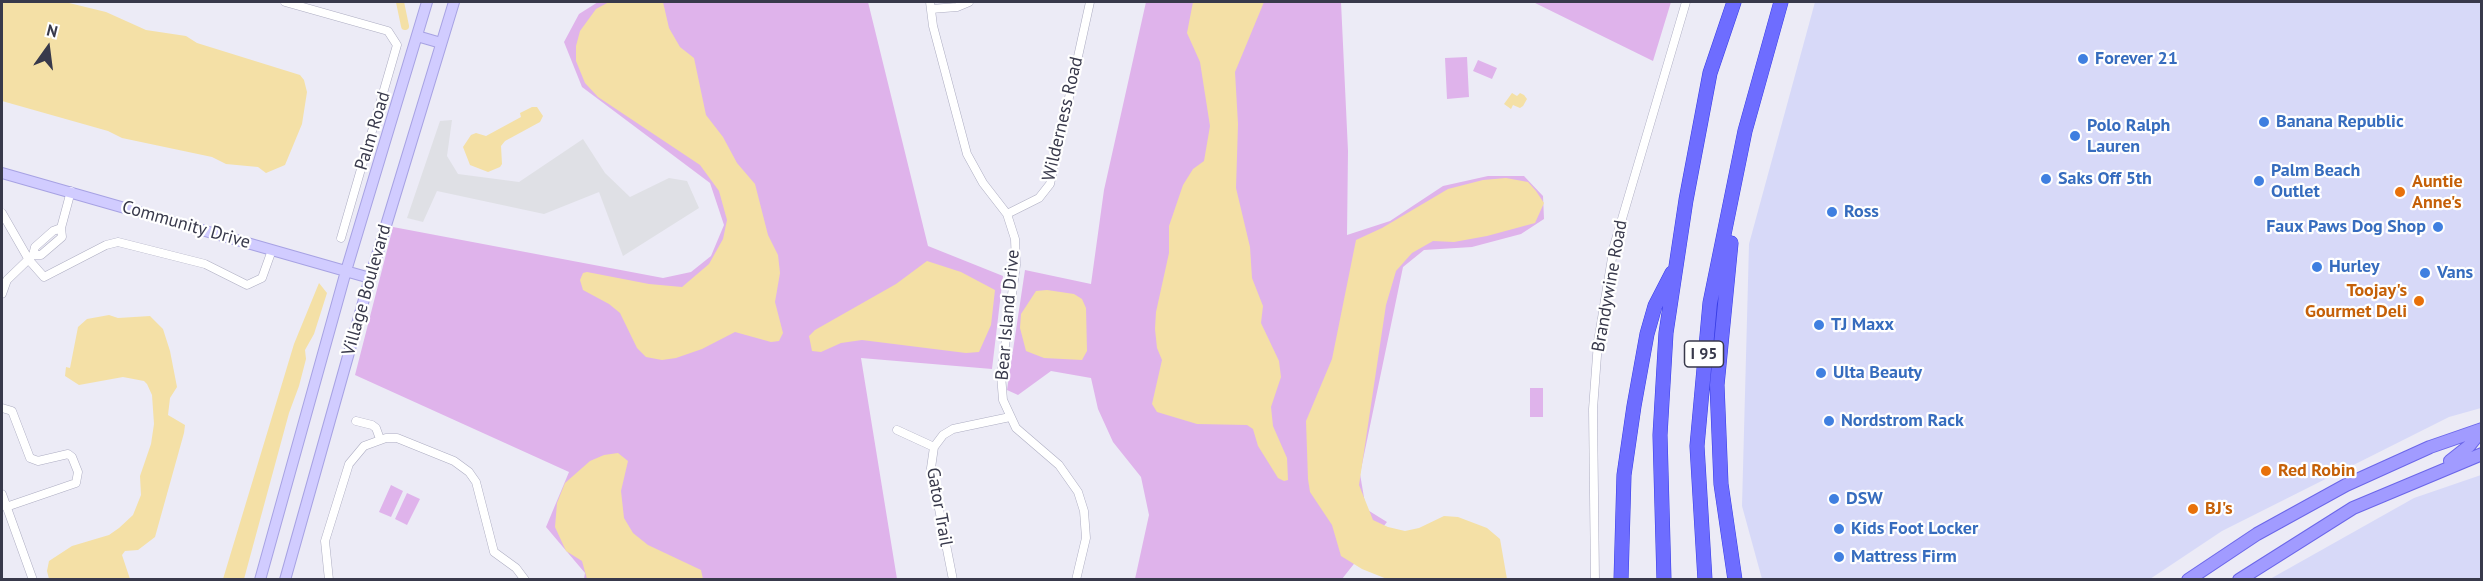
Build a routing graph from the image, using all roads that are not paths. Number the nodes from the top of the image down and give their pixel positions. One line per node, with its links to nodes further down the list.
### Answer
1 (285, 2): 17 (street, Palm Road)
2 (427, 2): 10 (street, Village Boulevard)
3 (454, 2): 11 (street, Village Boulevard)
4 (969, 2): 9 (street)
5 (1090, 2): 16 (street, Wilderness Road)
6 (1686, 2): 42 (street, Brandywine Road)
7 (1734, 2): 20 (highway, I 95)
8 (1780, 2): 12 (highway, I 95)
9 (930, 5): 16 (street, Bear Island Drive)
10 (417, 36): 11 (street); 21 (street, Village Boulevard)
11 (441, 43): 22 (street, Village Boulevard)
12 (1745, 131): 45 (highway, I 95); 46 (highway)
13 (2, 173): 14 (street, Community Drive)
14 (71, 191): 18 (street, Community Drive); 19 (street)
15 (2, 213): 19 (street)
16 (1006, 214): 25 (street, Bear Island Drive)
17 (341, 238)
18 (272, 250): 19 (street); 21 (street, Community Drive)
19 (31, 257): 23 (street)
20 (1678, 260): 43 (highway); 44 (highway, I 95)
21 (346, 271): 22 (street, Community Drive); 36 (street, Village Boulevard)
22 (370, 278): 37 (street, Village Boulevard)
23 (2, 294)
24 (2, 408): 34 (street)
25 (1010, 417): 30 (street, Gator Trail); 41 (street, Bear Island Drive)
26 (356, 421): 29 (street)
27 (2481, 429): 32 (main road); 47 (main road)
28 (897, 430): 30 (street)
29 (380, 439): 38 (street); 39 (street)
30 (934, 447): 40 (street, Gator Trail)
31 (2481, 454): 32 (main road)
32 (2437, 470): 48 (main road)
33 (2, 494): 34 (street)
34 (6, 507): 35 (street)
35 (33, 579)
36 (262, 579)
37 (285, 579)
38 (329, 579)
39 (525, 579)
40 (952, 579)
41 (1076, 579)
42 (1595, 579)
43 (1621, 579)
44 (1664, 579)
45 (1705, 579)
46 (1735, 579)
47 (2188, 579)
48 (2239, 579)

